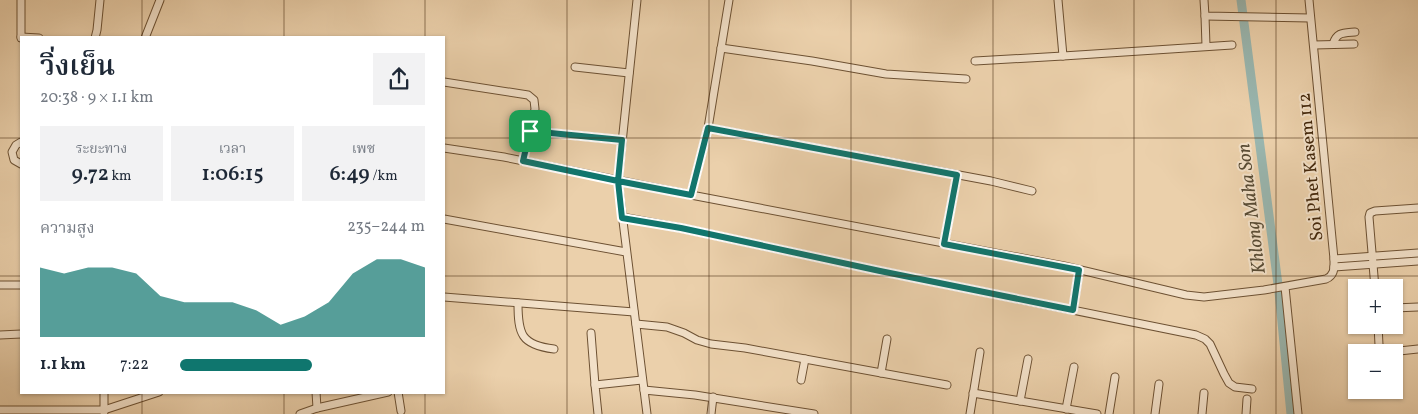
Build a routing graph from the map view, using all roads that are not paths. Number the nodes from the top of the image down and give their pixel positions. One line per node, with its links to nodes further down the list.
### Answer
1 (21, 0): 12 (street)
2 (100, 0): 13 (street)
3 (160, 0): 14 (street)
4 (637, 0): 24 (street)
5 (729, 0): 20 (street)
6 (1058, 0): 21 (street)
7 (1204, 0): 9 (street)
8 (1309, 0): 10 (street, Soi Phet Kasem 112)
9 (1205, 16): 10 (street); 19 (street)
10 (1310, 18): 18 (street, Soi Phet Kasem 112)
11 (1355, 32): 15 (street)
12 (21, 36)
13 (96, 36)
14 (146, 36)
15 (1333, 44): 16 (street); 18 (street)
16 (1354, 44)
17 (1232, 45): 19 (street)
18 (1314, 45): 45 (street, Soi Phet Kasem 112)
19 (1206, 46): 21 (street)
20 (721, 48): 25 (street); 27 (street)
21 (1063, 56): 22 (street)
22 (975, 61)
23 (575, 67): 24 (street)
24 (629, 73): 29 (street)
25 (966, 79)
26 (445, 82): 28 (street)
27 (708, 128): 34 (street); 37 (street)
28 (530, 131): 29 (street); 32 (street)
29 (622, 140): 35 (street)
30 (20, 142): 33 (street)
31 (445, 148): 32 (street)
32 (523, 161): 35 (street)
33 (20, 163)
34 (957, 175): 36 (street); 41 (street)
35 (618, 181): 37 (street); 39 (street)
36 (1032, 191)
37 (691, 195): 41 (street)
38 (1418, 208): 44 (street)
39 (622, 218): 42 (street); 58 (street)
40 (445, 219): 42 (street)
41 (944, 244): 49 (street)
42 (626, 252): 59 (street)
43 (1418, 253): 44 (street)
44 (1372, 255): 45 (street); 47 (street)
45 (1334, 258): 48 (street, Soi Phet Kasem 112)
46 (1418, 261): 47 (street)
47 (1373, 264): 48 (street); 50 (street)
48 (1334, 267): 53 (street)
49 (1079, 270): 53 (street); 58 (street)
50 (1374, 279)
51 (0, 285): 52 (street)
52 (20, 286)
53 (1282, 288): 110 (street)
54 (445, 297): 55 (street)
55 (518, 303): 59 (street); 66 (street)
56 (1418, 307): 57 (street)
57 (1403, 308)
58 (1073, 310): 79 (street)
59 (634, 312): 60 (street)
60 (636, 324): 70 (street); 74 (street)
61 (590, 333): 78 (street)
62 (20, 334): 64 (street)
63 (1378, 334): 67 (street)
64 (0, 335)
65 (887, 338): 72 (street)
66 (554, 349)
67 (1418, 349)
68 (980, 352): 81 (street)
69 (1028, 359): 90 (street)
70 (805, 360): 72 (street); 75 (street)
71 (1074, 367): 93 (street)
72 (881, 373): 76 (street)
73 (1115, 377): 106 (street)
74 (642, 380): 78 (street); 80 (street)
75 (801, 380)
76 (947, 384)
77 (1160, 384): 107 (street)
78 (595, 385): 99 (street)
79 (1252, 389)
80 (644, 390): 88 (street); 100 (street)
81 (973, 393): 90 (street); 104 (street)
82 (1204, 393): 108 (street)
83 (104, 394): 96 (street)
84 (154, 394): 96 (street)
85 (316, 394): 92 (street)
86 (379, 394): 92 (street)
87 (398, 394): 95 (street)
88 (713, 397): 91 (street); 101 (street)
89 (1247, 399): 109 (street)
90 (1020, 401): 93 (street)
91 (759, 404): 97 (street); 102 (street)
92 (317, 408): 98 (street)
93 (1066, 409): 105 (street)
94 (0, 410): 96 (street)
95 (402, 411)
96 (104, 412)
97 (801, 413): 103 (street)
98 (300, 414)
99 (598, 414)
100 (647, 414)
101 (711, 414)
102 (758, 414)
103 (814, 414)
104 (970, 414)
105 (1096, 414)
106 (1109, 414)
107 (1155, 414)
108 (1202, 414)
109 (1246, 414)
110 (1298, 414)

